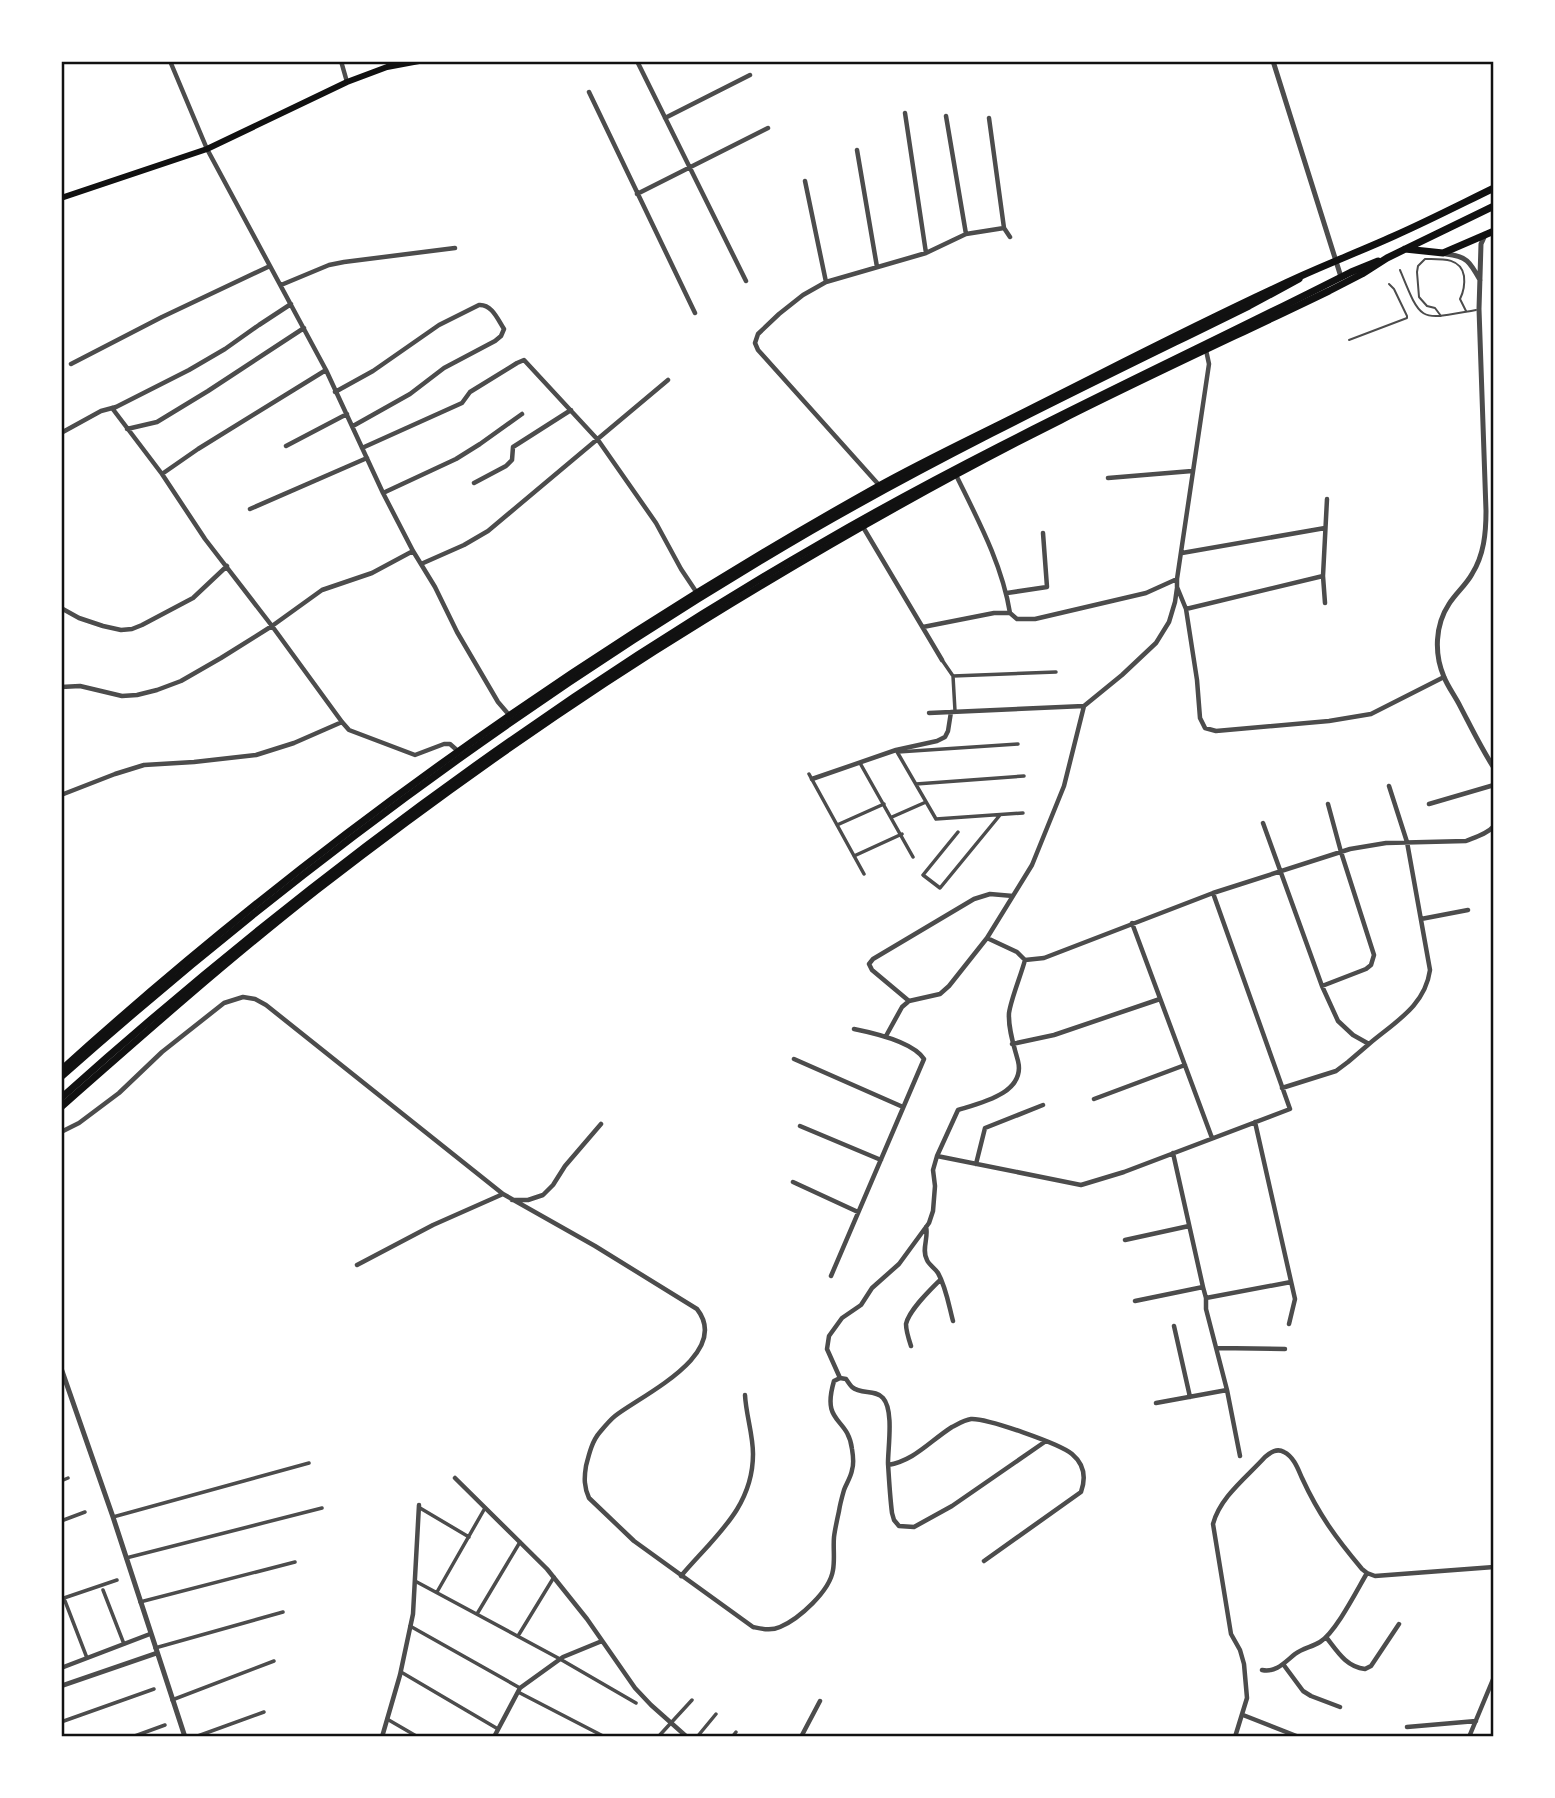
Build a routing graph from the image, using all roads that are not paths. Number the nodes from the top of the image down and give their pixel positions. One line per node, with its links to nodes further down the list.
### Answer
1 (170, 61): 14 (street)
2 (341, 61): 7 (street)
3 (419, 61): 7 (main road)
4 (637, 61): 11 (street)
5 (1273, 61): 31 (street)
6 (750, 75): 11 (street)
7 (347, 82): 14 (main road)
8 (589, 92): 19 (street)
9 (905, 113): 28 (street)
10 (946, 116): 24 (street)
11 (665, 118): 16 (street)
12 (989, 118): 22 (street)
13 (768, 128): 16 (street)
14 (207, 149): 20 (main road); 32 (street)
15 (856, 150): 33 (street)
16 (690, 168): 19 (street); 38 (street)
17 (806, 181): 39 (street)
18 (1494, 188): 31 (main road)
19 (637, 194): 45 (street)
20 (61, 198)
21 (1494, 206): 27 (main road)
22 (1004, 228): 24 (street); 25 (street)
23 (1490, 233): 29 (main road); 37 (street)
24 (966, 234): 28 (street)
25 (1010, 237)
26 (455, 248): 41 (street)
27 (1405, 248): 29 (main road); 30 (main road)
28 (926, 253): 33 (street)
29 (1443, 253): 37 (street)
30 (1387, 258): 36 (main road); 49 (main road)
31 (1336, 261): 35 (main road); 36 (street)
32 (270, 266): 41 (street); 50 (street)
33 (877, 267): 39 (street)
34 (1400, 270): 46 (lane)
35 (1305, 274): 70 (main road); 136 (main road)
36 (1341, 277): 138 (main road)
37 (1480, 280): 43 (street)
38 (746, 281)
39 (826, 282): 70 (street)
40 (1389, 284): 48 (lane)
41 (281, 285): 42 (street)
42 (291, 304): 47 (street); 54 (street)
43 (1479, 309): 44 (lane); 95 (street)
44 (1466, 312): 46 (lane); 46 (lane)
45 (695, 313)
46 (1441, 316)
47 (304, 328): 51 (street); 59 (street)
48 (1349, 340)
49 (1206, 350): 65 (street); 67 (main road)
50 (71, 364)
51 (326, 370): 53 (street); 66 (street)
52 (668, 380): 61 (street)
53 (335, 392): 56 (street); 58 (street)
54 (112, 408): 59 (street); 60 (street)
55 (571, 410): 61 (street); 63 (street); 69 (street)
56 (347, 414): 58 (street); 62 (street)
57 (522, 414): 71 (street)
58 (353, 426): 63 (street)
59 (127, 429): 66 (street)
60 (61, 433)
61 (598, 440): 79 (street); 85 (street)
62 (286, 446)
63 (362, 448): 64 (street)
64 (367, 458): 71 (street); 73 (street)
65 (1192, 471): 68 (street); 78 (street)
66 (162, 474): 80 (street)
67 (956, 474): 74 (main road); 84 (street)
68 (1108, 478)
69 (474, 483)
70 (879, 486): 85 (main road)
71 (383, 493): 77 (street)
72 (1327, 499): 75 (street)
73 (250, 509)
74 (863, 527): 91 (street); 157 (main road)
75 (1325, 528): 78 (street); 81 (street)
76 (1043, 533): 84 (street)
77 (413, 551): 79 (street); 90 (street)
78 (1182, 553): 82 (street)
79 (421, 565): 100 (street)
80 (227, 566): 87 (street); 90 (street)
81 (1323, 576): 86 (street); 88 (street)
82 (1177, 579): 83 (street); 89 (street)
83 (1177, 587): 88 (street); 97 (street)
84 (1007, 593): 89 (street)
85 (697, 594): 100 (main road)
86 (1325, 603)
87 (61, 608)
88 (1186, 609): 95 (street)
89 (1010, 613): 91 (street)
90 (272, 626): 96 (street); 101 (street)
91 (923, 627): 92 (street)
92 (942, 660): 94 (street)
93 (1056, 672): 94 (street)
94 (953, 676): 98 (street)
95 (1444, 677): 106 (street)
96 (61, 687)
97 (1084, 706): 98 (street); 132 (street)
98 (953, 712): 99 (street); 103 (street)
99 (929, 713)
100 (510, 716): 104 (main road)
101 (342, 722): 104 (street); 112 (street)
102 (1018, 744): 103 (street)
103 (897, 751): 105 (street); 109 (street)
104 (459, 752): 151 (main road)
105 (860, 763): 108 (street); 114 (street)
106 (1494, 768)
107 (1024, 776): 109 (street)
108 (810, 777): 121 (street)
109 (916, 784): 113 (street)
110 (1494, 785): 116 (street)
111 (1390, 786): 125 (street)
112 (61, 794)
113 (926, 802): 118 (street); 119 (street)
114 (884, 804): 119 (street); 121 (street)
115 (1328, 804): 126 (street)
116 (1429, 804)
117 (1023, 813): 118 (street)
118 (1000, 815): 123 (street)
119 (892, 817): 124 (street)
120 (1263, 823): 129 (street)
121 (837, 825): 127 (street)
122 (1494, 826): 125 (street)
123 (958, 832)
124 (902, 834): 127 (street); 128 (street)
125 (1407, 842): 126 (street); 134 (street)
126 (1340, 852): 129 (street); 142 (street)
127 (854, 856): 130 (street)
128 (913, 857)
129 (1281, 871): 131 (street); 142 (street)
130 (864, 874)
131 (1213, 893): 135 (street); 153 (street)
132 (1013, 896): 137 (street); 144 (street)
133 (1468, 910): 134 (street)
134 (1421, 919): 148 (street)
135 (1132, 923): 139 (street); 143 (street)
136 (234, 930): 138 (main road); 140 (main road)
137 (987, 938): 139 (street); 144 (street)
138 (244, 942): 141 (main road)
139 (1025, 960): 147 (street)
140 (197, 962): 141 (main road); 152 (main road)
141 (206, 973): 154 (main road)
142 (1322, 986): 148 (street)
143 (1160, 999): 147 (street); 150 (street)
144 (909, 1001): 146 (street)
145 (854, 1029): 146 (street)
146 (886, 1036): 158 (street)
147 (1012, 1044): 165 (street)
148 (1369, 1044): 153 (street)
149 (794, 1059): 158 (street)
150 (1185, 1065): 155 (street); 163 (street)
151 (61, 1070)
152 (61, 1077)
153 (1282, 1087): 159 (street)
154 (61, 1098)
155 (1094, 1100)
156 (1043, 1105): 167 (street)
157 (61, 1107)
158 (904, 1107): 166 (street)
159 (1255, 1122): 163 (street); 178 (street)
160 (601, 1125): 170 (street)
161 (800, 1126): 166 (street)
162 (61, 1132): 169 (street)
163 (1212, 1138): 164 (street)
164 (1173, 1153): 167 (street); 172 (street)
165 (937, 1156): 167 (street); 173 (street)
166 (881, 1160): 171 (street)
167 (976, 1164)
168 (793, 1182): 171 (street)
169 (503, 1195): 170 (street); 175 (street)
170 (511, 1200): 214 (street)
171 (858, 1212): 176 (street)
172 (1189, 1226): 174 (street); 179 (street)
173 (926, 1227): 177 (street); 189 (street)
174 (1125, 1240)
175 (357, 1265)
176 (831, 1276)
177 (941, 1279): 182 (street); 185 (street)
178 (1291, 1282): 180 (street); 183 (street)
179 (1203, 1287): 180 (street); 181 (street)
180 (1206, 1298): 186 (street)
181 (1135, 1301)
182 (953, 1321)
183 (1289, 1324)
184 (1174, 1326): 192 (street)
185 (911, 1346)
186 (1217, 1348): 187 (street); 190 (street)
187 (1285, 1349)
188 (61, 1368): 205 (street)
189 (840, 1378): 197 (street); 214 (street)
190 (1227, 1390): 192 (street); 195 (street)
191 (745, 1395): 214 (street)
192 (1191, 1397): 193 (street)
193 (1156, 1403)
194 (1046, 1441): 197 (street); 197 (street); 210 (street)
195 (1240, 1456)
196 (309, 1463): 205 (street)
197 (888, 1465)
198 (68, 1478): 200 (street)
199 (456, 1478): 203 (street)
200 (61, 1481)
201 (419, 1506): 207 (street); 217 (street)
202 (323, 1508): 209 (street)
203 (485, 1508): 207 (street); 208 (street)
204 (85, 1512): 206 (street)
205 (113, 1517): 209 (street)
206 (61, 1521)
207 (469, 1536): 219 (street)
208 (520, 1542): 215 (street); 223 (street)
209 (126, 1558): 221 (street)
210 (984, 1561)
211 (295, 1562): 221 (street)
212 (1494, 1567): 213 (street)
213 (1367, 1573): 228 (street); 250 (street)
214 (681, 1576)
215 (554, 1577): 227 (street); 229 (street)
216 (117, 1580): 220 (street)
217 (415, 1581): 219 (street); 225 (street)
218 (103, 1590): 230 (street)
219 (437, 1592): 223 (street)
220 (63, 1600): 232 (street)
221 (140, 1602): 226 (street)
222 (283, 1612): 231 (street)
223 (477, 1614): 227 (street)
224 (1399, 1624): 228 (street)
225 (410, 1626): 238 (street); 242 (street)
226 (150, 1634): 230 (street); 231 (street)
227 (519, 1636): 233 (street)
228 (1326, 1637): 235 (street)
229 (602, 1641): 233 (street); 254 (street)
230 (124, 1644): 232 (street)
231 (156, 1650): 240 (street); 243 (street)
232 (87, 1658): 236 (street)
233 (560, 1659): 242 (street); 246 (street)
234 (274, 1661): 243 (street)
235 (1283, 1664): 237 (street); 247 (street)
236 (61, 1668)
237 (1262, 1670)
238 (401, 1672): 251 (street); 257 (street)
239 (1494, 1677): 252 (street)
240 (61, 1686)
241 (154, 1689): 253 (street)
242 (519, 1690): 257 (street); 265 (street)
243 (172, 1700): 260 (street)
244 (692, 1700): 254 (street)
245 (820, 1700): 270 (street)
246 (636, 1703)
247 (1340, 1707)
248 (264, 1712): 261 (street)
249 (716, 1714): 268 (street)
250 (1242, 1715): 271 (street); 272 (street)
251 (387, 1719): 262 (street); 263 (street)
252 (1476, 1721): 256 (street); 273 (street)
253 (61, 1722)
254 (671, 1723): 266 (street); 267 (street)
255 (165, 1725): 259 (street)
256 (1407, 1727)
257 (498, 1729): 264 (street)
258 (736, 1732): 269 (street)
259 (132, 1737)
260 (185, 1737)
261 (195, 1737)
262 (382, 1737)
263 (418, 1737)
264 (494, 1737)
265 (605, 1737)
266 (658, 1737)
267 (687, 1737)
268 (697, 1737)
269 (732, 1737)
270 (801, 1737)
271 (1235, 1737)
272 (1299, 1737)
273 (1469, 1737)

